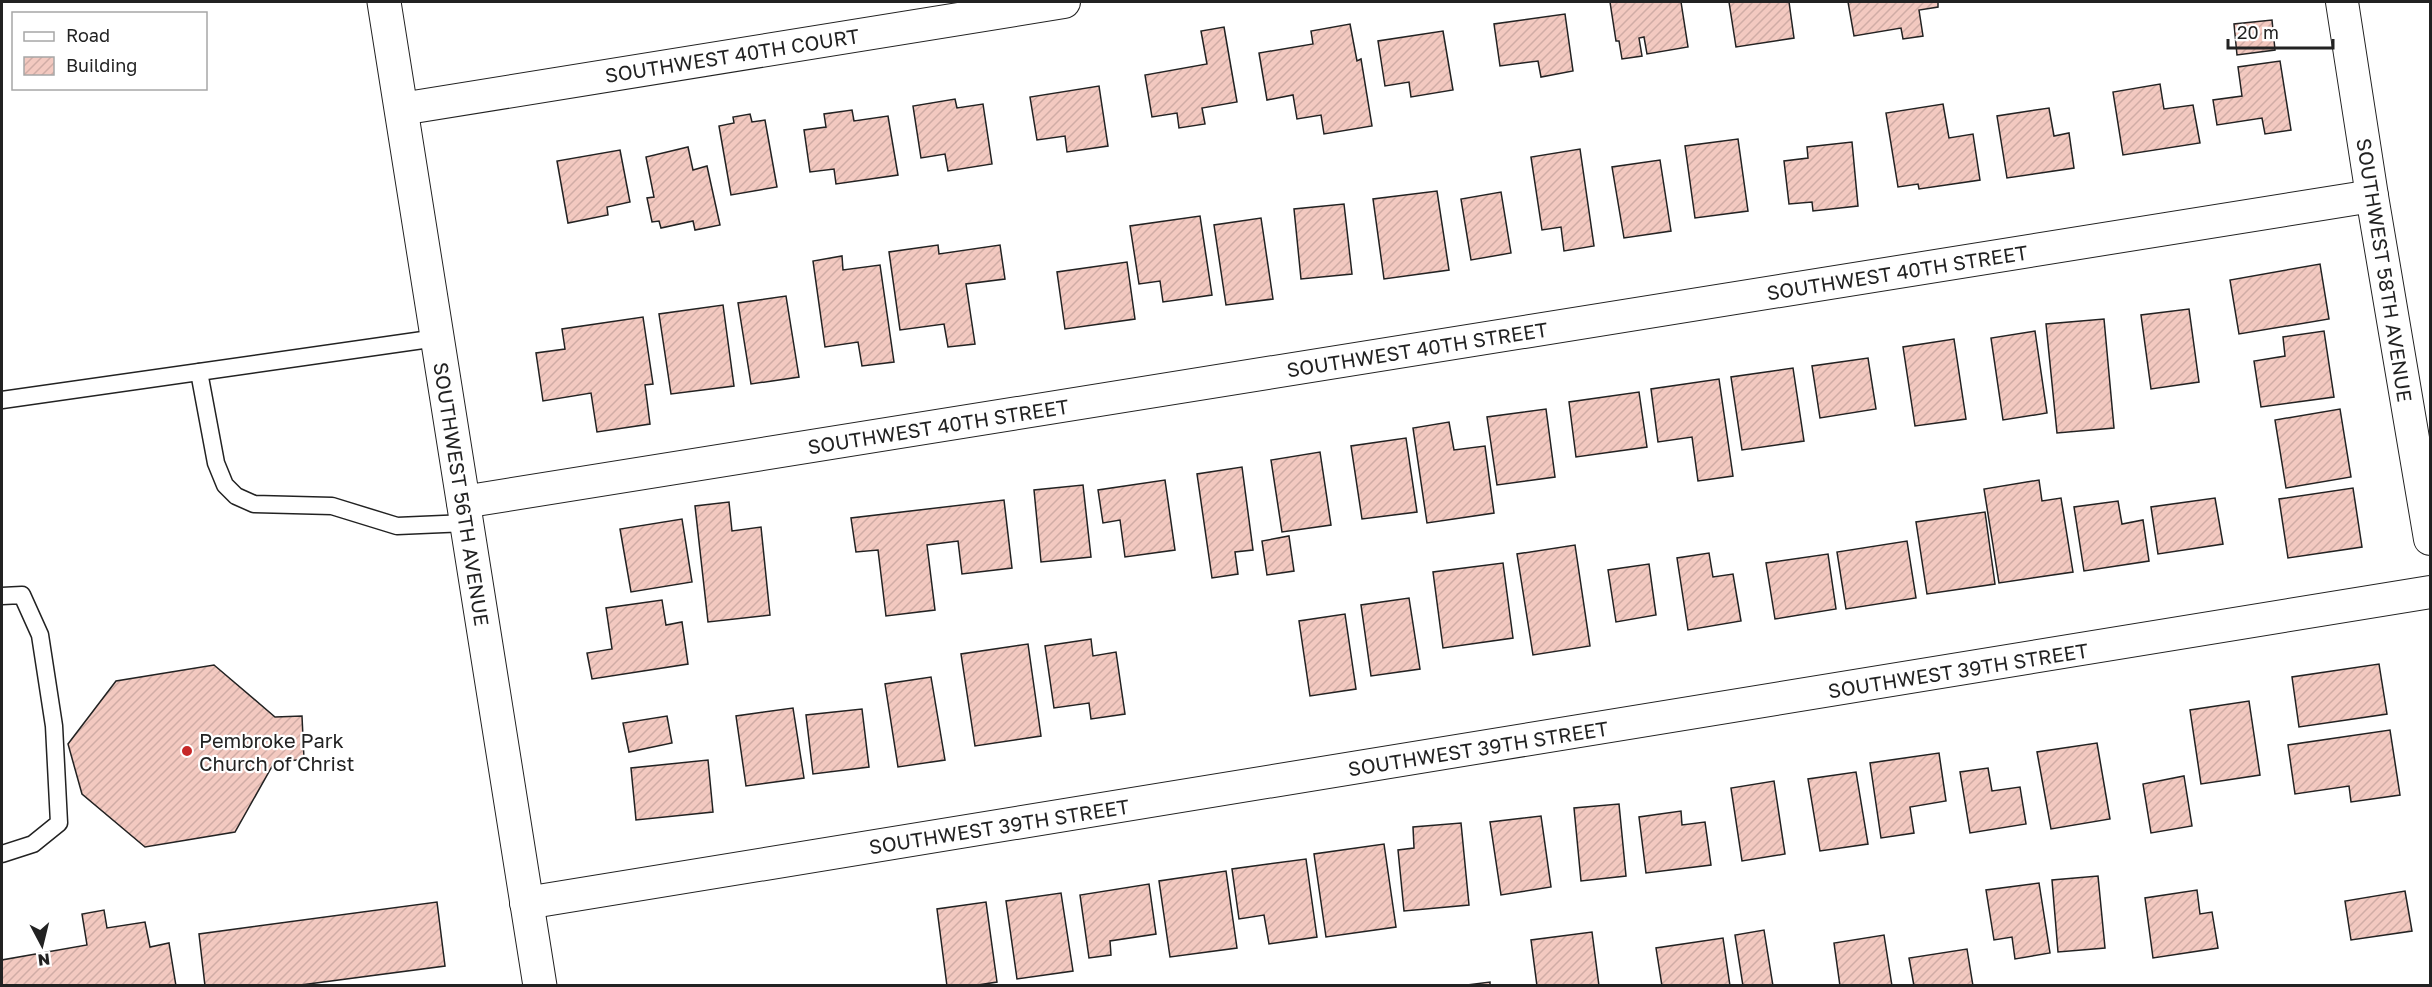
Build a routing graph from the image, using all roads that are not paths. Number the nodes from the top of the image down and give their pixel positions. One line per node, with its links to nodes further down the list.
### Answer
1 (384, 2): 4 (street, SOUTHWEST 56TH AVENUE)
2 (1064, 2): 4 (street, SOUTHWEST 40TH COURT)
3 (2342, 2): 5 (street, SOUTHWEST 58TH AVENUE)
4 (401, 109): 6 (street, SOUTHWEST 56TH AVENUE)
5 (2372, 196): 9 (street, SOUTHWEST 40TH STREET); 10 (street, SOUTHWEST 58TH AVENUE)
6 (437, 338): 7 (lane); 9 (street, SOUTHWEST 56TH AVENUE)
7 (199, 372): 8 (lane); 9 (lane)
8 (2, 400)
9 (465, 513): 14 (street, SOUTHWEST 56TH AVENUE)
10 (2430, 539)
11 (2430, 592): 14 (street, SOUTHWEST 39TH STREET)
12 (2, 596): 13 (lane)
13 (2, 854)
14 (526, 903): 15 (street, SOUTHWEST 56TH AVENUE)
15 (540, 986)

